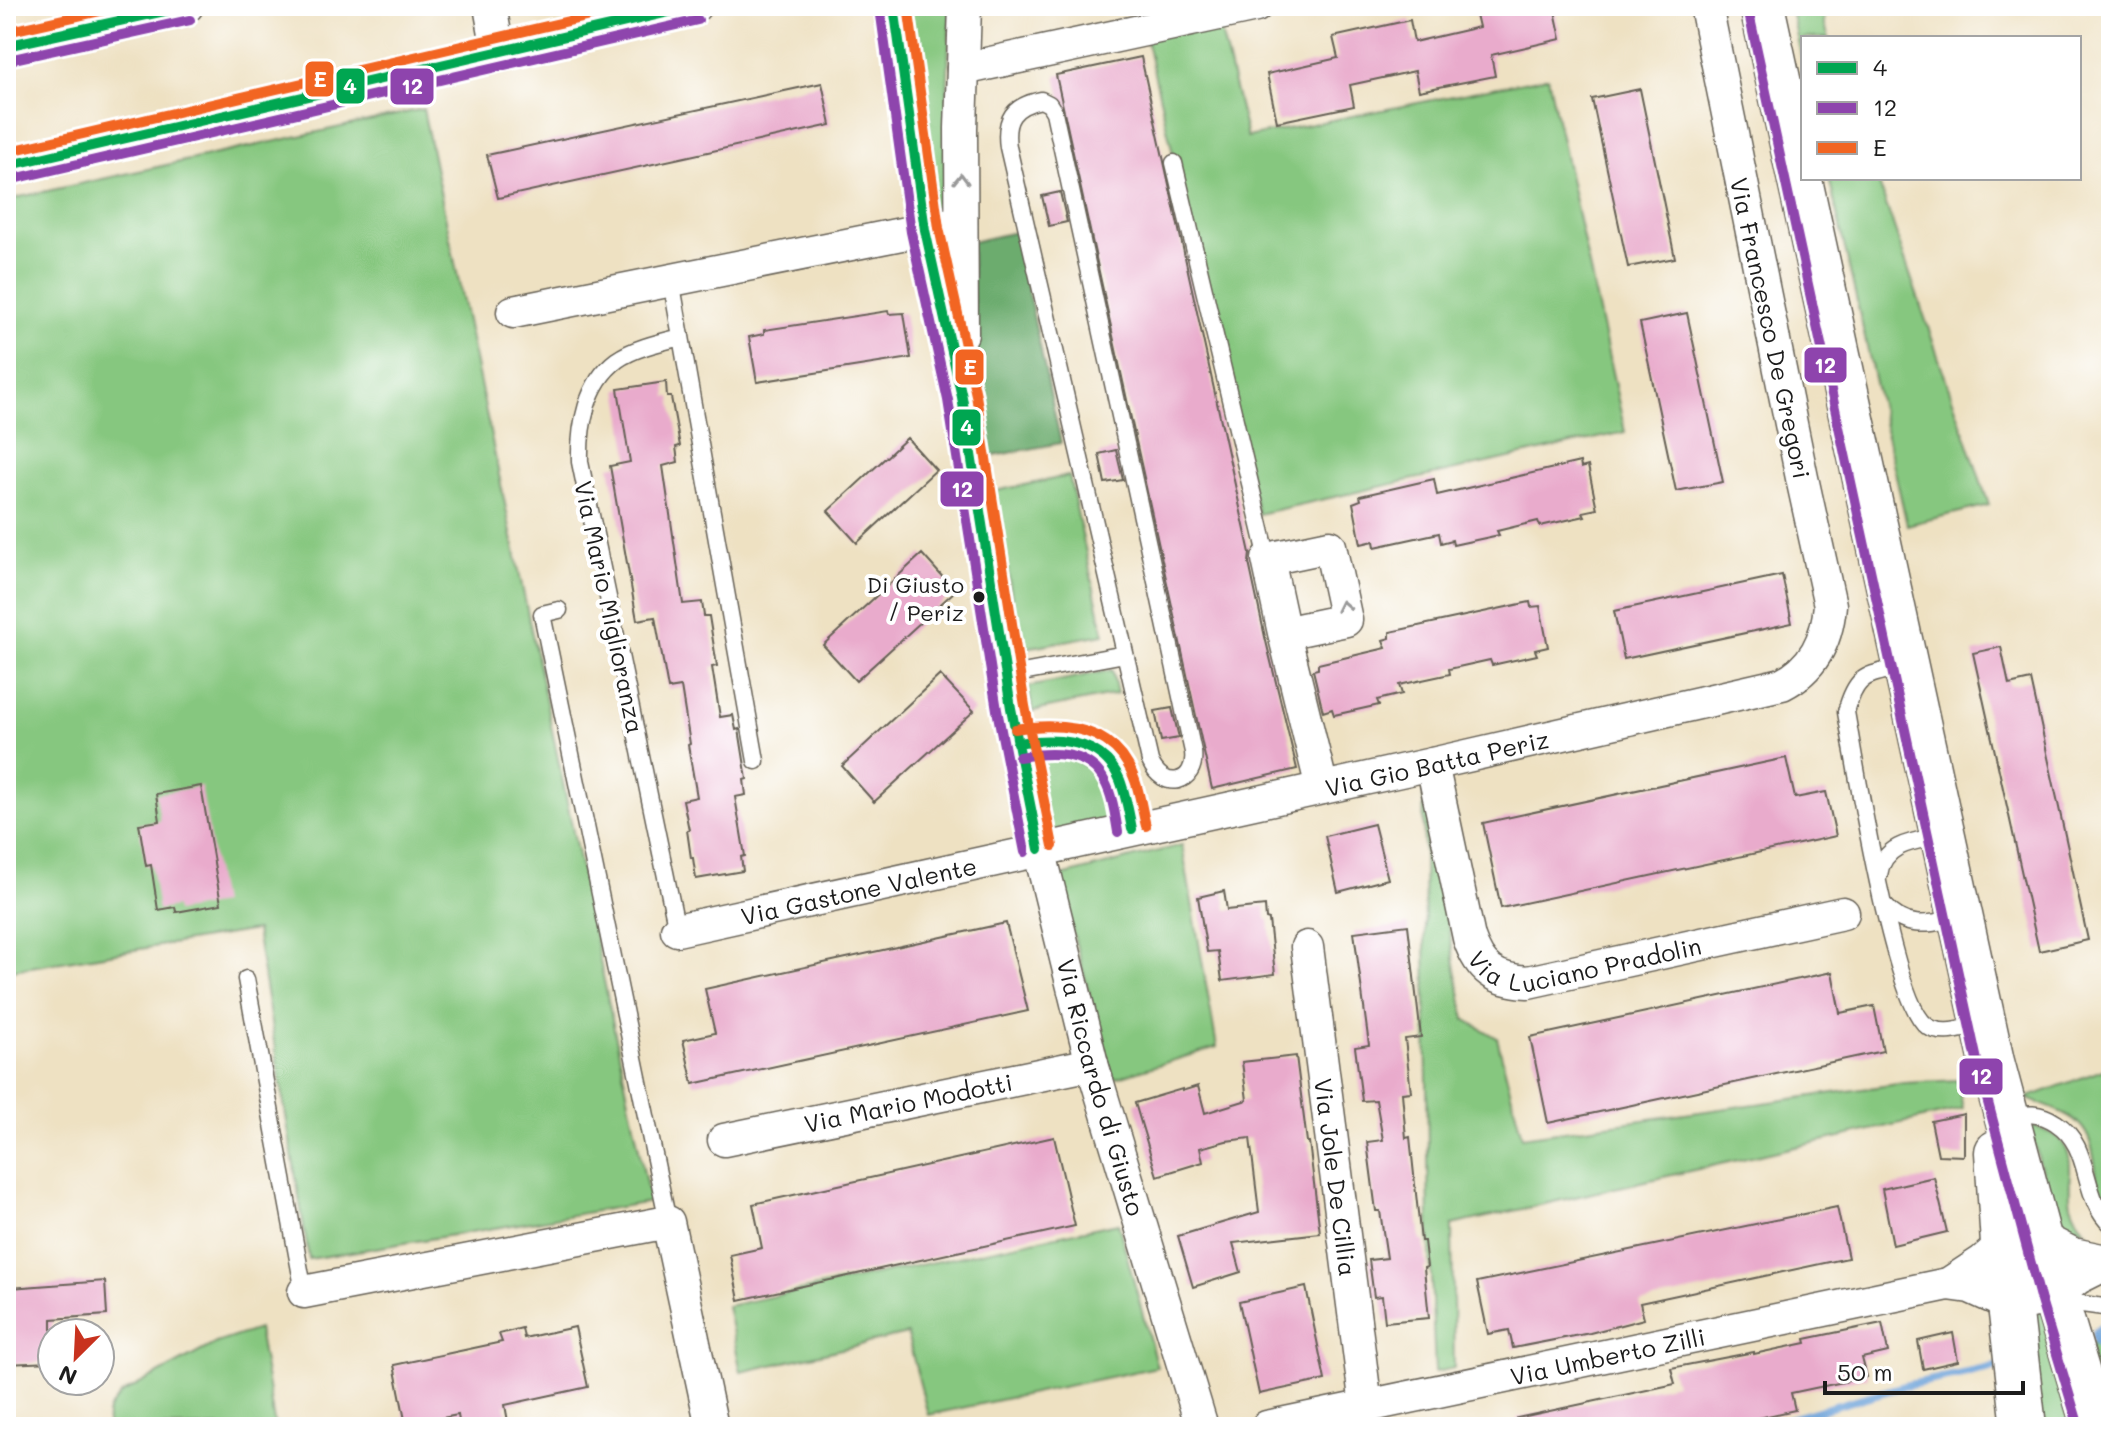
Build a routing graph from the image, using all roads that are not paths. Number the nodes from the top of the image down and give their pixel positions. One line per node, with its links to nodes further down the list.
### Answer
1 (187, 6): 9 (street)
2 (490, 6): 10 (street)
3 (695, 6): 10 (street)
4 (894, 6): 15 (street, Via Riccardo di Giusto)
5 (965, 6): 11 (street, Via Riccardo di Giusto)
6 (1256, 6): 11 (street)
7 (1706, 6): 23 (street, Via Francesco De Gregori)
8 (1762, 6): 25 (street)
9 (6, 46)
10 (498, 50): 13 (street)
11 (963, 69): 14 (street, Via Riccardo di Giusto, one-way to 11)
12 (1174, 163): 20 (lane)
13 (6, 166)
14 (961, 222): 15 (street); 19 (street, Via Riccardo di Giusto)
15 (925, 230): 16 (street); 19 (street, Via Riccardo di Giusto)
16 (671, 280): 17 (street); 18 (lane)
17 (513, 312)
18 (681, 337): 28 (lane); 38 (lane, Via Mario Miglioranza)
19 (962, 397): 26 (street, Via Riccardo di Giusto)
20 (1268, 559): 22 (street); 22 (street, one-way to 20)
21 (559, 610): 45 (lane)
22 (1284, 633): 30 (street)
23 (1819, 648): 29 (street, Via Gio Batta Periz)
24 (1125, 654): 24 (lane); 26 (lane)
25 (1906, 666): 32 (street); 34 (lane)
26 (1006, 676): 27 (street, Via Riccardo di Giusto)
27 (1017, 743): 31 (street); 33 (street, Via Riccardo di Giusto)
28 (756, 761)
29 (1432, 764): 30 (street, Via Gio Batta Periz); 36 (street, Via Luciano Pradolin)
30 (1322, 788): 31 (street, Via Gio Batta Periz)
31 (1132, 829): 33 (street, Via Gio Batta Periz)
32 (1943, 836): 34 (lane); 37 (street)
33 (1039, 849): 38 (street, Via Gastone Valente); 42 (street, Via Riccardo di Giusto)
34 (1878, 883): 35 (lane)
35 (1883, 903): 37 (lane); 41 (lane)
36 (1843, 913)
37 (1960, 918): 41 (street)
38 (677, 930)
39 (1307, 947): 54 (street, Via Jole De Cillia)
40 (246, 979): 50 (lane)
41 (1988, 1043): 43 (street)
42 (1092, 1064): 44 (street, Via Mario Modotti); 56 (street, Via Riccardo di Giusto)
43 (2001, 1120): 46 (lane); 47 (street)
44 (724, 1140)
45 (668, 1222): 50 (street); 55 (street)
46 (2111, 1225)
47 (2022, 1240): 48 (street); 49 (street, Via Umberto Zilli); 51 (street); 52 (street)
48 (2110, 1262): 51 (street)
49 (1948, 1284): 52 (street, Via Umberto Zilli); 54 (street, Via Umberto Zilli)
50 (304, 1292)
51 (2055, 1297): 52 (street); 53 (lane); 59 (street)
52 (2012, 1306): 58 (street)
53 (2111, 1308)
54 (1366, 1406): 57 (street, Via Umberto Zilli)
55 (712, 1427)
56 (1202, 1427)
57 (1267, 1427)
58 (2024, 1427)
59 (2094, 1427)

